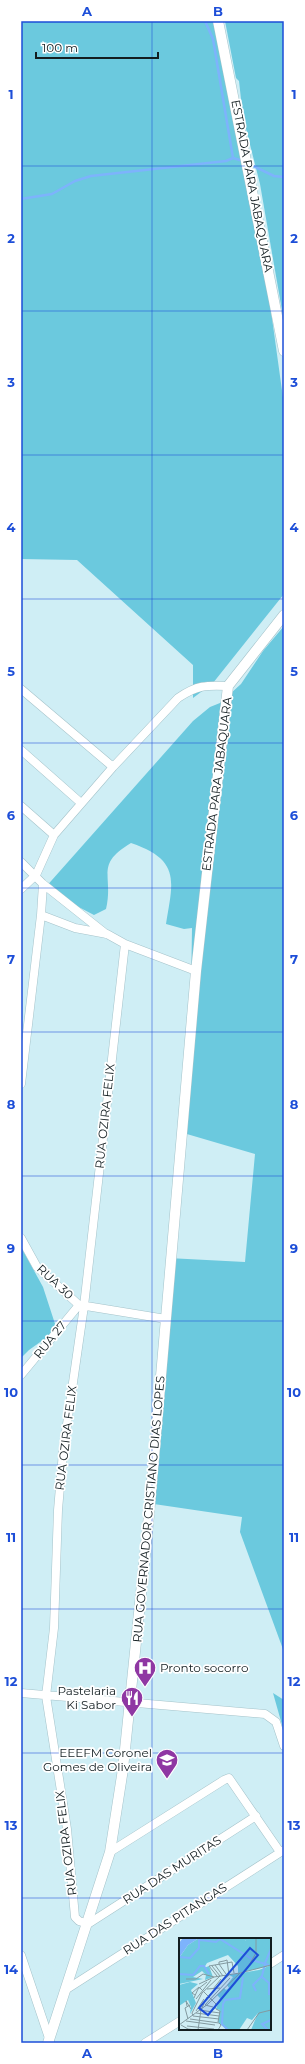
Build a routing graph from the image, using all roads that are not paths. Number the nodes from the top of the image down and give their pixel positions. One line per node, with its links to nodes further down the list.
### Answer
1 (218, 21): 2 (street, ESTRADA PARA JABAQUARA)
2 (284, 351)
3 (284, 615): 4 (street, ESTRADA PARA JABAQUARA)
4 (228, 686): 7 (street); 18 (street, ESTRADA PARA JABAQUARA)
5 (21, 689): 7 (street)
6 (21, 750): 8 (street)
7 (113, 767): 8 (street)
8 (81, 803): 10 (street)
9 (21, 806): 10 (street)
10 (54, 835): 12 (street)
11 (21, 862): 12 (street)
12 (36, 876): 13 (street); 14 (street)
13 (43, 884): 15 (street); 16 (street)
14 (21, 889)
15 (42, 914): 16 (street); 20 (street)
16 (107, 934): 17 (street)
17 (125, 944): 18 (street); 22 (street, RUA OZIRA FELIX)
18 (196, 971): 19 (street, ESTRADA PARA JABAQUARA)
19 (187, 1060): 23 (street, RUA GOVERNADOR CRISTIANO DIAS LOPES)
20 (21, 1084)
21 (21, 1238): 22 (street, RUA 30)
22 (81, 1305): 23 (street); 24 (street, RUA 27); 26 (street, RUA OZIRA FELIX)
23 (166, 1319): 27 (street, RUA GOVERNADOR CRISTIANO DIAS LOPES)
24 (21, 1375)
25 (21, 1693): 26 (street)
26 (46, 1696): 27 (street); 32 (street, RUA OZIRA FELIX)
27 (130, 1703): 28 (street); 31 (street, RUA GOVERNADOR CRISTIANO DIAS LOPES)
28 (284, 1746)
29 (256, 1816): 30 (street); 31 (street); 32 (street, RUA DAS MURITAS)
30 (282, 1851): 36 (street, RUA DAS PITANGAS)
31 (110, 1852): 32 (street, RUA GOVERNADOR CRISTIANO DIAS LOPES)
32 (88, 1924): 36 (street, RUA GOVERNADOR CRISTIANO DIAS LOPES)
33 (21, 1955): 38 (street)
34 (284, 1955): 35 (street)
35 (271, 1963)
36 (66, 1989): 38 (street, RUA GOVERNADOR CRISTIANO DIAS LOPES)
37 (179, 2022): 39 (street)
38 (49, 2042)
39 (145, 2043)

